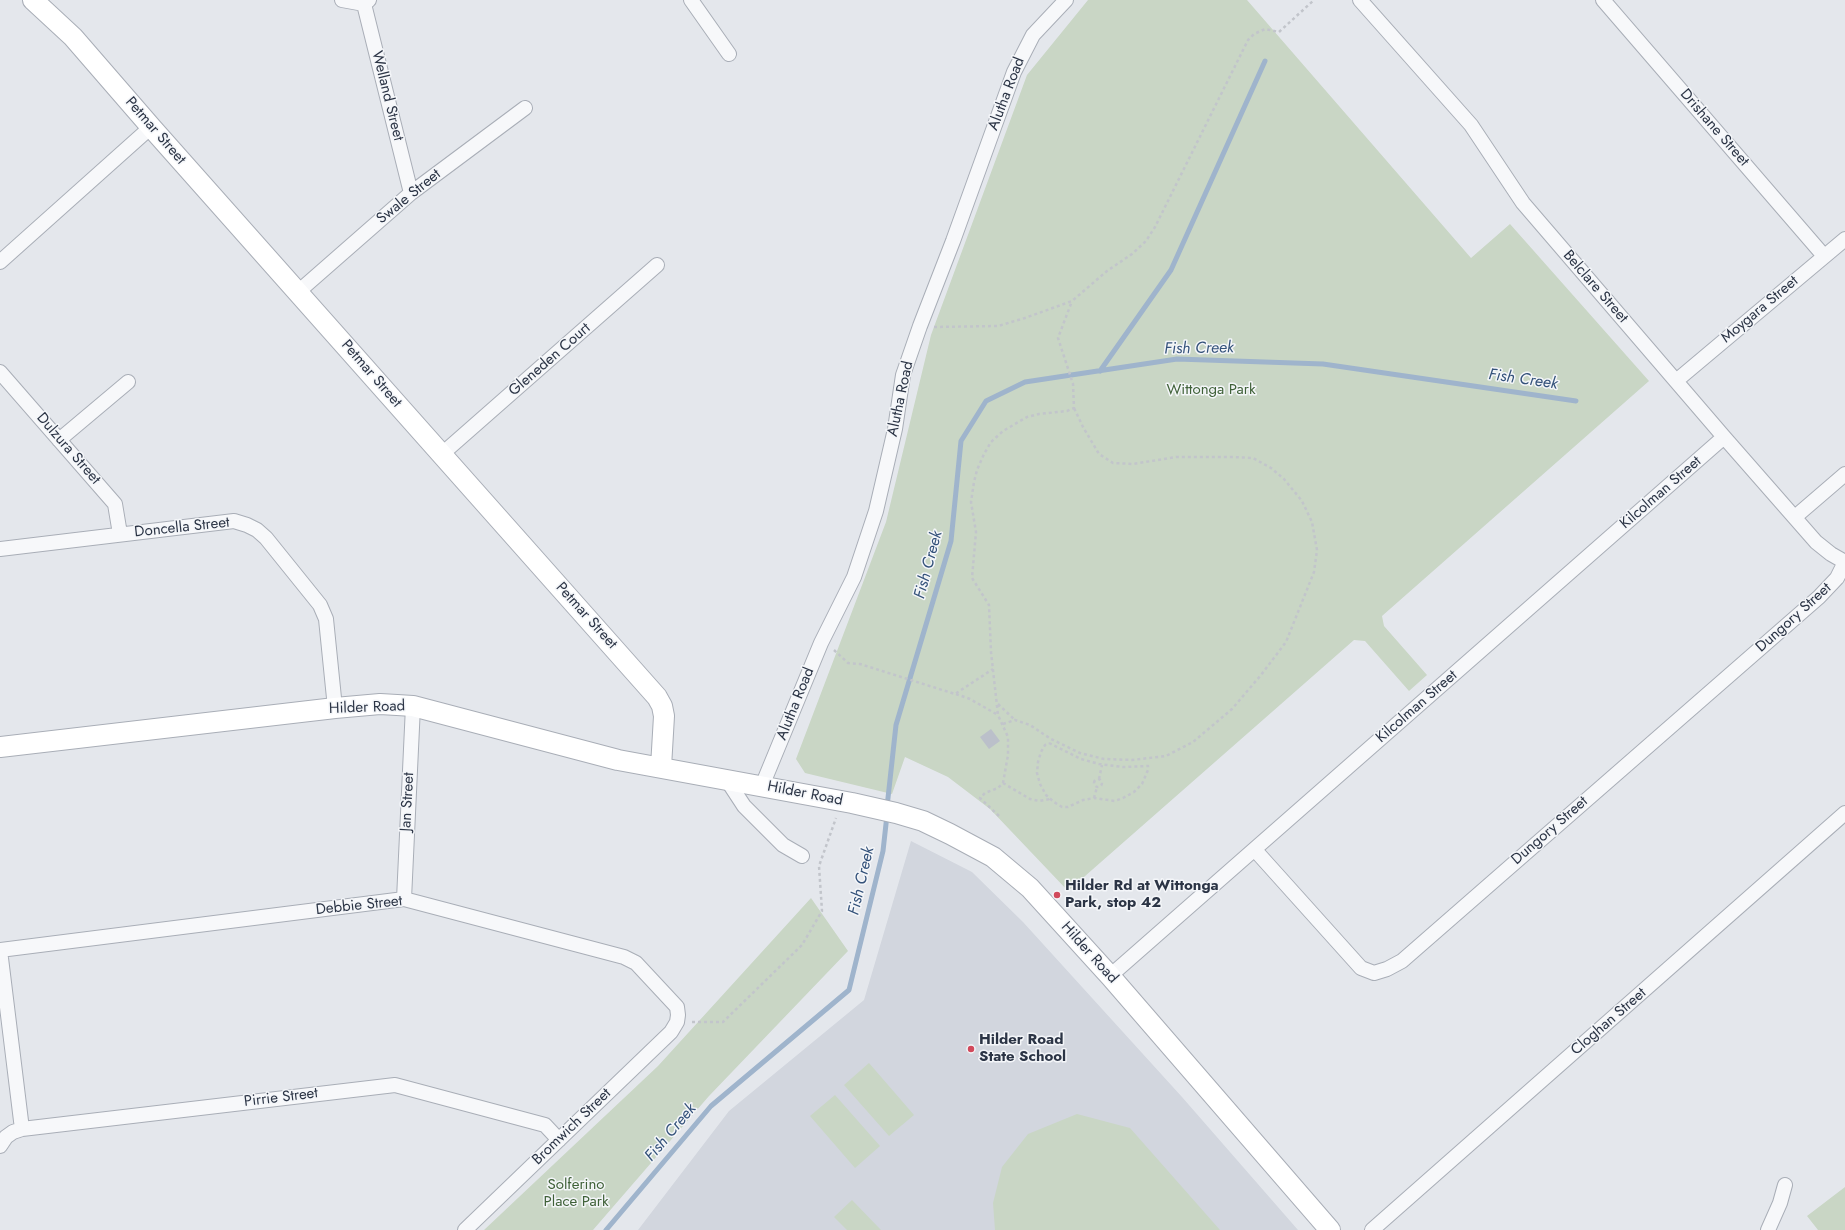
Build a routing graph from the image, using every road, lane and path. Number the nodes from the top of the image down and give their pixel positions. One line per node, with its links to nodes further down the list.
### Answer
1 (33, 0): 11 (street, Petmar Street)
2 (342, 0): 8 (street)
3 (691, 0): 9 (street)
4 (1066, 0): 19 (street, Alutha Road)
5 (1314, 0): 18 (path)
6 (1360, 0): 21 (street, Belclare Street)
7 (1603, 0): 14 (street, Drishane Street)
8 (367, 2): 12 (street, Welland Street)
9 (729, 54)
10 (525, 108): 12 (street, Swale Street)
11 (151, 127): 15 (street); 17 (street, Petmar Street)
12 (411, 193): 17 (street, Swale Street)
13 (1845, 239): 14 (street, Moygara Street)
14 (1824, 256): 21 (street, Moygara Street)
15 (0, 261)
16 (657, 266): 26 (street, Gleneden Court)
17 (298, 292): 26 (street, Petmar Street)
18 (1072, 301): 19 (path); 23 (path)
19 (920, 326): 32 (street, Alutha Road)
20 (0, 372): 25 (street, Dulzura Street)
21 (1676, 381): 24 (street, Belclare Street)
22 (128, 382): 25 (street)
23 (1074, 408): 33 (path); 39 (path)
24 (1724, 437): 28 (street, Belclare Street); 54 (street, Kilcolman Street)
25 (59, 440): 29 (street, Dulzura Street)
26 (442, 454): 43 (street, Petmar Street)
27 (1845, 474): 28 (street)
28 (1794, 517): 31 (street, Belclare Street)
29 (120, 534): 30 (street, Doncella Street); 37 (street, Doncella Street)
30 (0, 549)
31 (1845, 562): 54 (street, Dungory Street)
32 (821, 643): 34 (path); 47 (street, Alutha Road)
33 (993, 668): 34 (path); 35 (path)
34 (955, 694): 38 (path)
35 (997, 703): 38 (path); 39 (path)
36 (413, 706): 37 (street, Hilder Road); 43 (street, Hilder Road); 56 (street, Jan Street)
37 (335, 708): 41 (street, Hilder Road)
38 (998, 715): 40 (path)
39 (1015, 720): 40 (path)
40 (1003, 724): 46 (path)
41 (0, 747)
42 (1102, 765): 44 (path); 49 (path); 50 (path)
43 (661, 767): 45 (street, Hilder Road)
44 (1099, 779): 48 (path); 48 (path)
45 (727, 780): 47 (street, Hilder Road); 55 (street)
46 (1003, 783): 50 (path); 53 (path)
47 (762, 786): 51 (street, Hilder Road)
48 (1097, 787): 49 (path)
49 (1094, 798): 50 (path)
50 (1050, 799)
51 (842, 801): 58 (street, Hilder Road); 59 (path)
52 (1845, 813): 66 (street, Cloghan Street)
53 (999, 816)
54 (1255, 850): 58 (street, Kilcolman Street)
55 (802, 856)
56 (404, 899): 57 (street, Debbie Street); 59 (street, Debbie Street)
57 (0, 950): 60 (street)
58 (1110, 976): 65 (street, Hilder Road)
59 (677, 1022): 61 (street, Bromwich Street)
60 (22, 1129): 61 (street, Pirrie Street); 62 (street, Pirrie Street)
61 (559, 1140): 64 (street, Bromwich Street)
62 (0, 1146)
63 (1785, 1185): 67 (street)
64 (465, 1230)
65 (1330, 1230)
66 (1372, 1230)
67 (1768, 1230)

